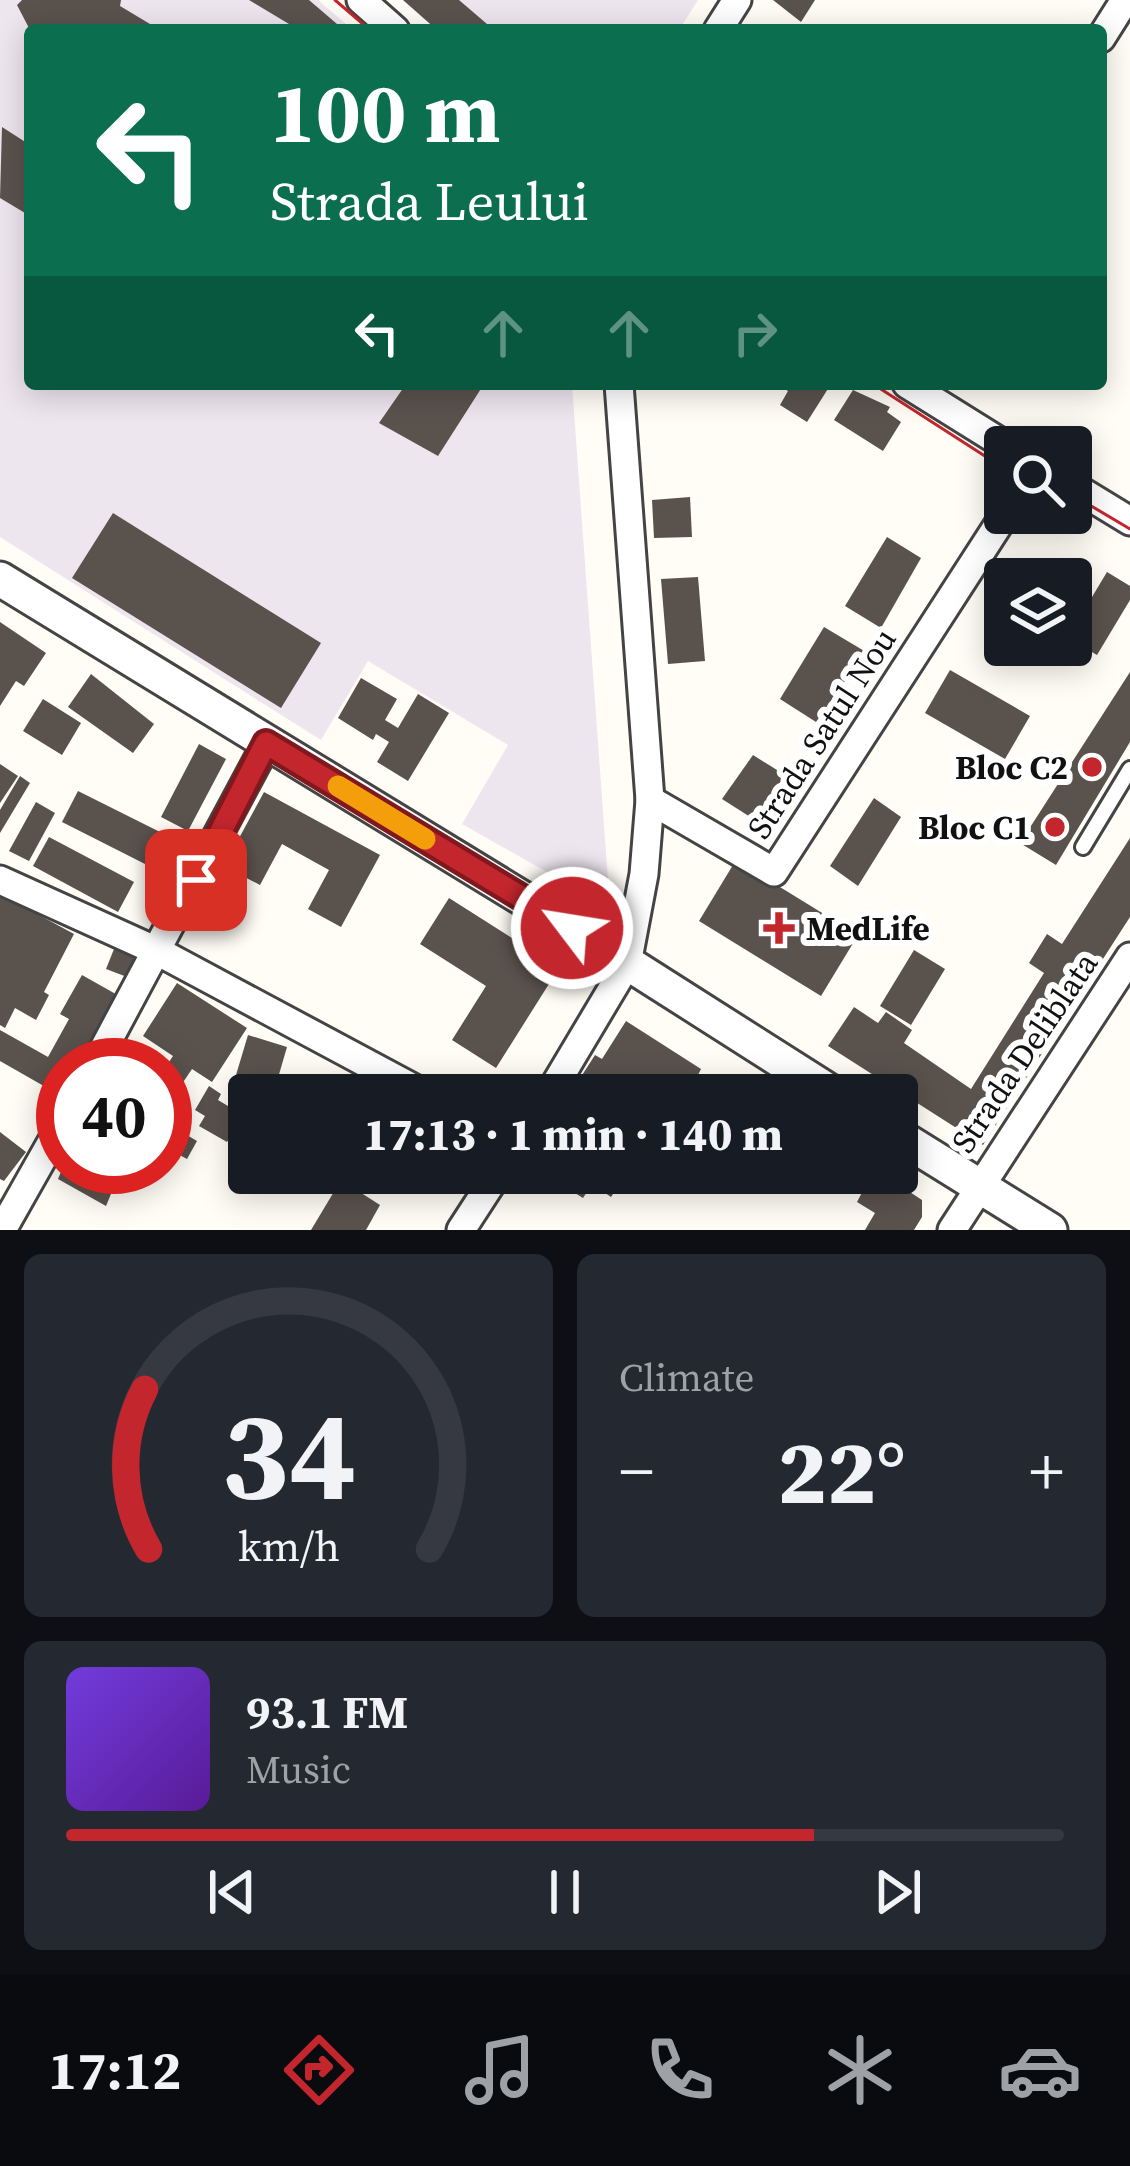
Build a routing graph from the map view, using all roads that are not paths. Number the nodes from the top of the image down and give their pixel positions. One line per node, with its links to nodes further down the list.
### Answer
1 (361, 0): 2 (street)
2 (388, 24)
3 (619, 390): 12 (street)
4 (917, 390): 5 (street)
5 (984, 432)
6 (1092, 498): 7 (street)
7 (1130, 521)
8 (992, 534): 12 (street, Strada Satul Nou)
9 (0, 579): 10 (street)
10 (266, 743): 15 (street); 17 (street)
11 (1130, 769): 13 (lane)
12 (650, 800): 17 (street)
13 (1083, 847)
14 (0, 880): 15 (street)
15 (159, 952): 18 (street); 19 (street)
16 (1130, 957): 24 (street, Strada Deliblata)
17 (627, 964): 20 (street); 21 (street)
18 (110, 1038)
19 (387, 1074)
20 (561, 1074)
21 (802, 1074)
22 (918, 1148): 24 (street)
23 (36, 1170): 26 (street)
24 (979, 1186): 28 (street, Strada Deliblata); 29 (street)
25 (484, 1194): 27 (street)
26 (2, 1230)
27 (461, 1230)
28 (952, 1230)
29 (1050, 1230)

